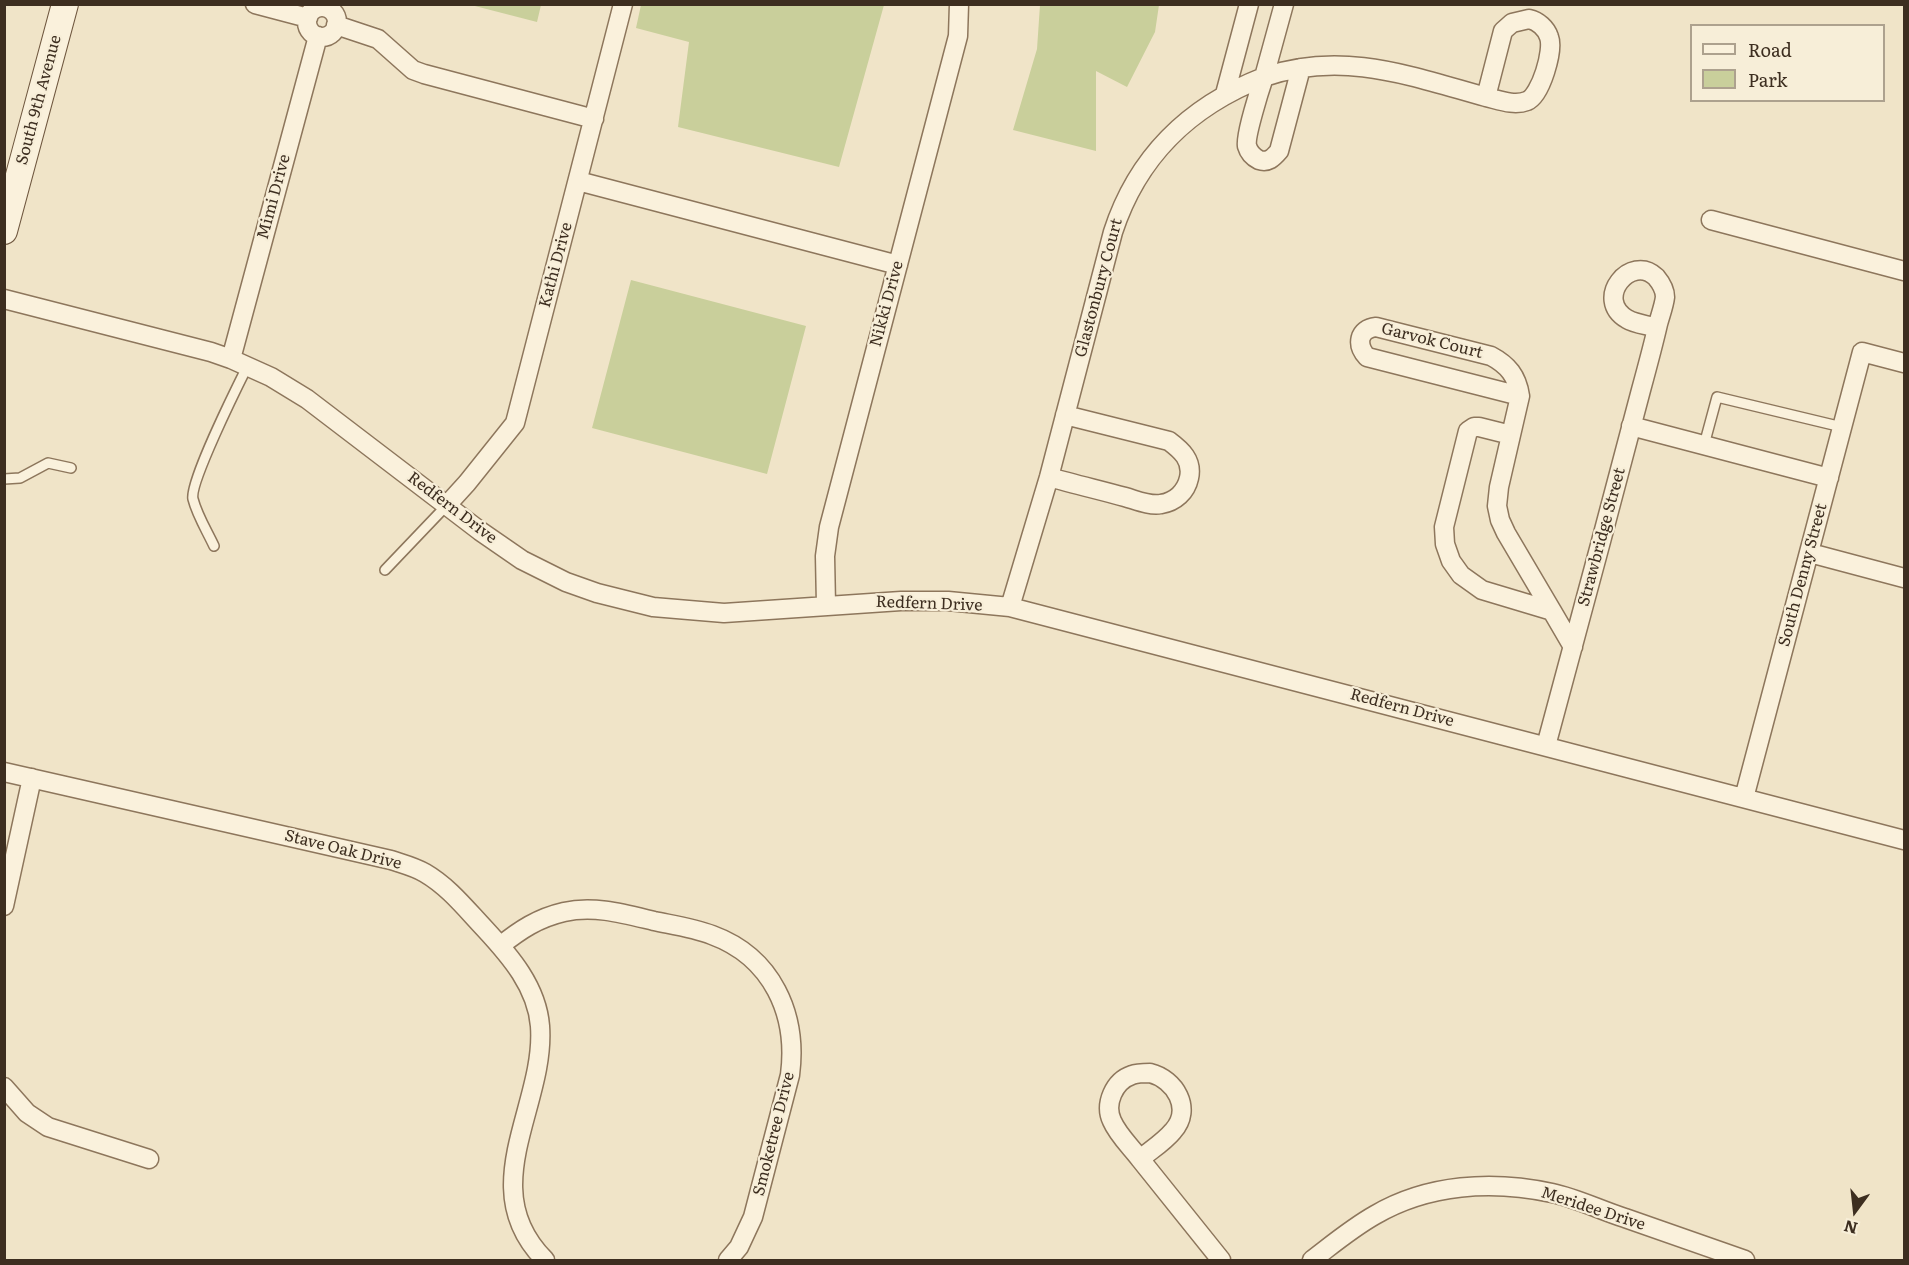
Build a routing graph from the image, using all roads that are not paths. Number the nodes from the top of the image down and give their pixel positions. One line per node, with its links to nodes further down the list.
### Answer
1 (65, 4): 18 (street, South 9th Avenue)
2 (255, 4): 8 (street)
3 (623, 4): 15 (street, Kathi Drive)
4 (959, 4): 19 (street, Nikki Drive)
5 (1249, 4): 13 (street)
6 (1284, 4): 12 (street)
7 (325, 6): 8 (street); 9 (street)
8 (308, 18): 10 (street)
9 (336, 26): 10 (street); 15 (street)
10 (318, 36): 23 (street, Mimi Drive)
11 (1301, 68): 12 (street, Glastonbury Court); 12 (street); 14 (street, Glastonbury Court)
12 (1264, 77): 13 (street, Glastonbury Court)
13 (1225, 94): 26 (street, Glastonbury Court)
14 (1486, 97): 14 (street, Glastonbury Court)
15 (594, 118): 16 (street, Kathi Drive)
16 (578, 182): 19 (street); 35 (street, Kathi Drive)
17 (1711, 220): 20 (street)
18 (4, 231)
19 (898, 265): 40 (street, Nikki Drive)
20 (1905, 271)
21 (4, 298): 23 (street, Redfern Drive)
22 (1657, 328): 27 (street, Strawbridge Street)
23 (239, 363): 35 (street, Redfern Drive); 36 (lane)
24 (1905, 363): 28 (street, South Denny Street)
25 (1520, 396): 25 (street, Garvok Court); 29 (street)
26 (1065, 415): 32 (street, Glastonbury Court); 32 (street)
27 (1631, 426): 30 (street); 43 (street, Strawbridge Street)
28 (1842, 427): 30 (lane); 33 (street, South Denny Street)
29 (1511, 435): 42 (street); 42 (street)
30 (1704, 445): 33 (street)
31 (71, 468): 34 (lane)
32 (1049, 477): 41 (street, Glastonbury Court)
33 (1829, 478): 37 (street, South Denny Street)
34 (4, 479)
35 (447, 505): 38 (lane); 40 (street, Redfern Drive)
36 (214, 546)
37 (1809, 553): 39 (street); 47 (street, South Denny Street)
38 (385, 570)
39 (1905, 578)
40 (826, 605): 41 (street, Redfern Drive)
41 (1010, 607): 44 (street, Redfern Drive)
42 (1552, 611): 43 (street)
43 (1573, 647): 44 (street, Strawbridge Street)
44 (1546, 746): 47 (street, Redfern Drive)
45 (4, 772): 46 (street, Stave Oak Drive)
46 (32, 778): 49 (street); 50 (street, Stave Oak Drive)
47 (1744, 798): 48 (street, Redfern Drive)
48 (1905, 840)
49 (4, 906)
50 (500, 946): 54 (street, Stave Oak Drive); 55 (street, Smoketree Drive)
51 (4, 1087): 52 (street)
52 (149, 1159)
53 (1140, 1159): 53 (street); 56 (street)
54 (545, 1260)
55 (728, 1260)
56 (1221, 1260)
57 (1312, 1260): 58 (street, Meridee Drive)
58 (1745, 1260)

